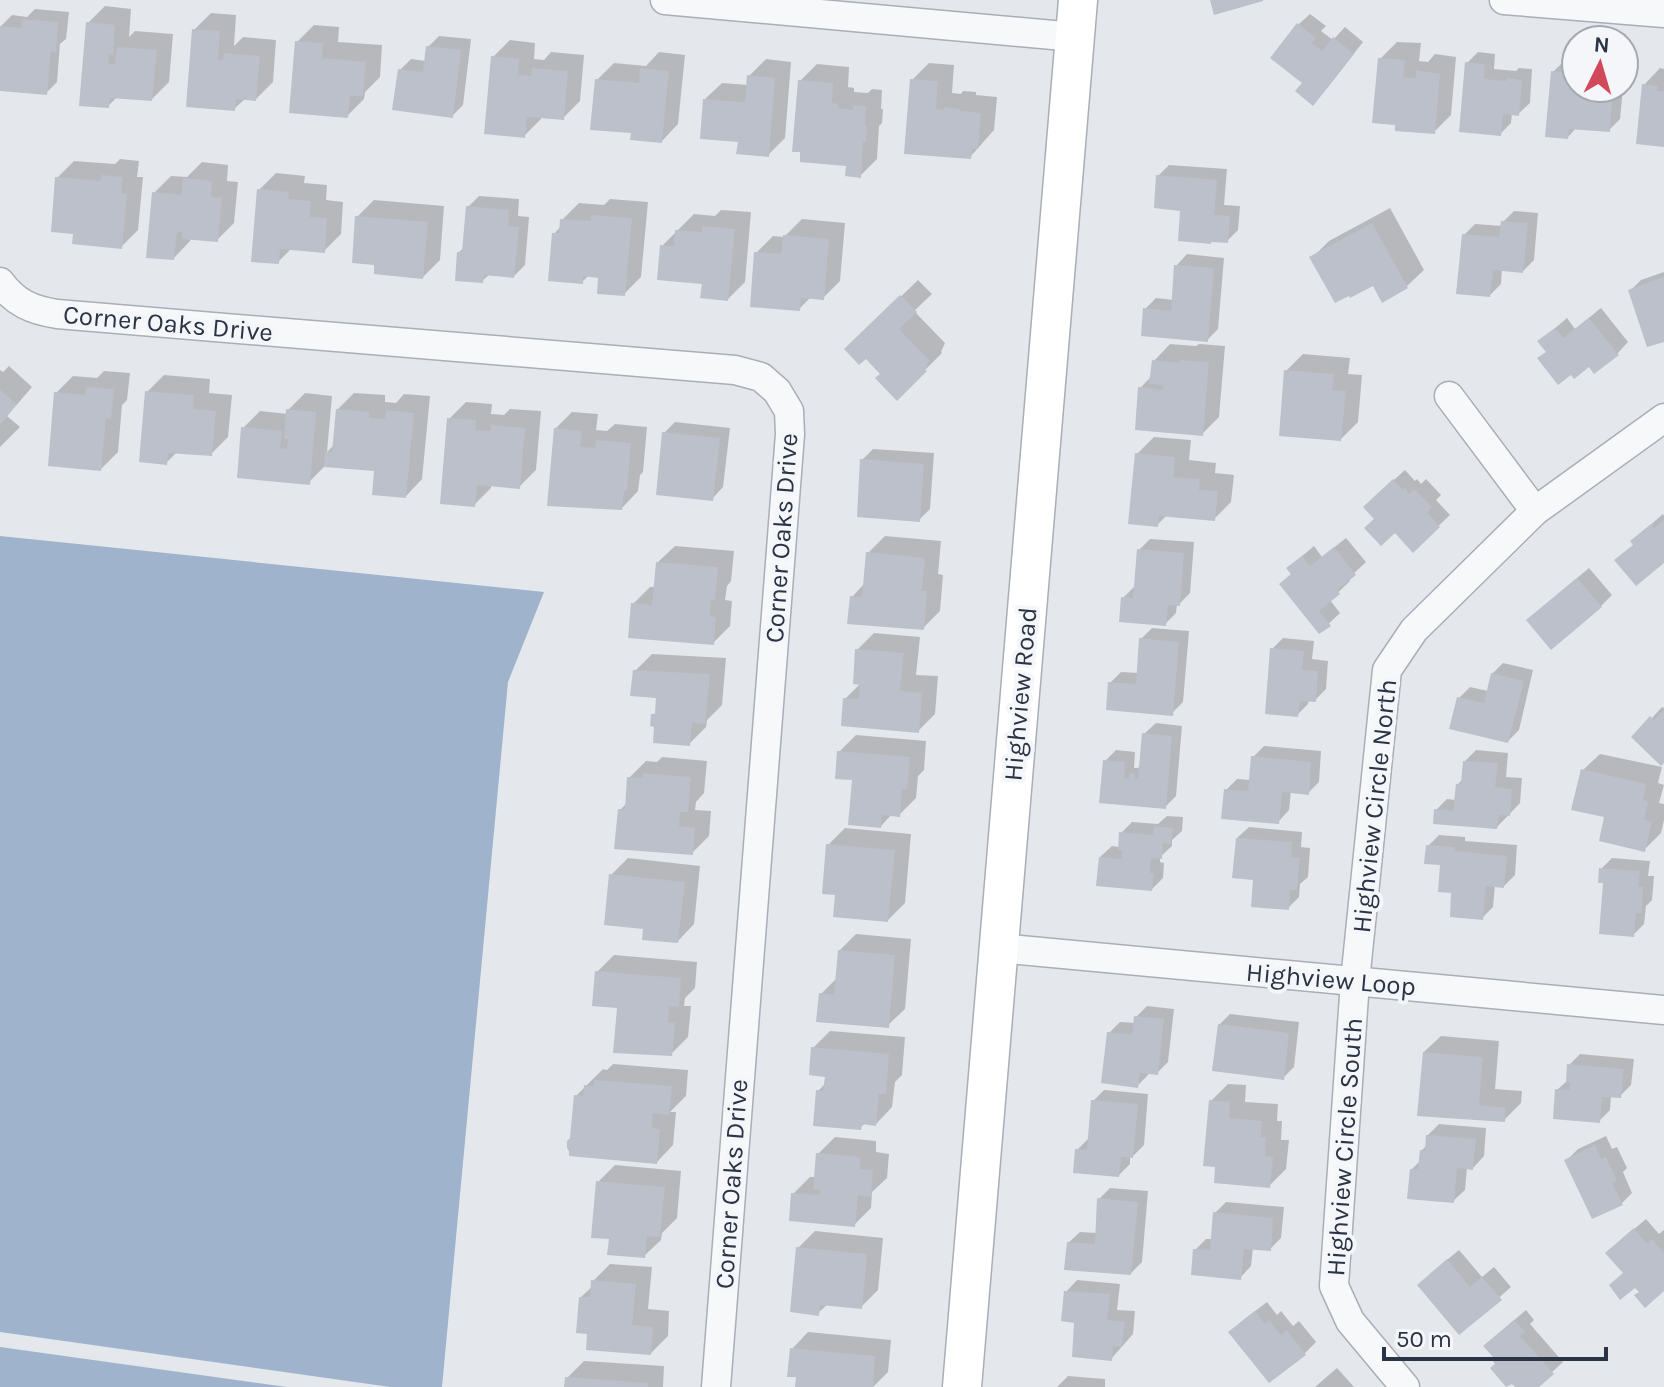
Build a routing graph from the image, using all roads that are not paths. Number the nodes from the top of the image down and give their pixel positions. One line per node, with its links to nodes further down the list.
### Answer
1 (665, 0): 4 (street)
2 (1078, 0): 6 (street, Highview Road)
3 (1504, 0): 5 (street)
4 (828, 7): 6 (street)
5 (1664, 13)
6 (1075, 37): 11 (street, Highview Road)
7 (0, 282): 14 (street, Corner Oaks Drive)
8 (1449, 396): 10 (street)
9 (1664, 418): 10 (street, Highview Circle North)
10 (1535, 511): 12 (street, Highview Circle North)
11 (999, 948): 12 (street, Highview Loop); 15 (street, Highview Road)
12 (1355, 981): 13 (street, Highview Loop); 16 (street, Highview Circle South)
13 (1664, 1010)
14 (716, 1387)
15 (962, 1387)
16 (1405, 1387)

